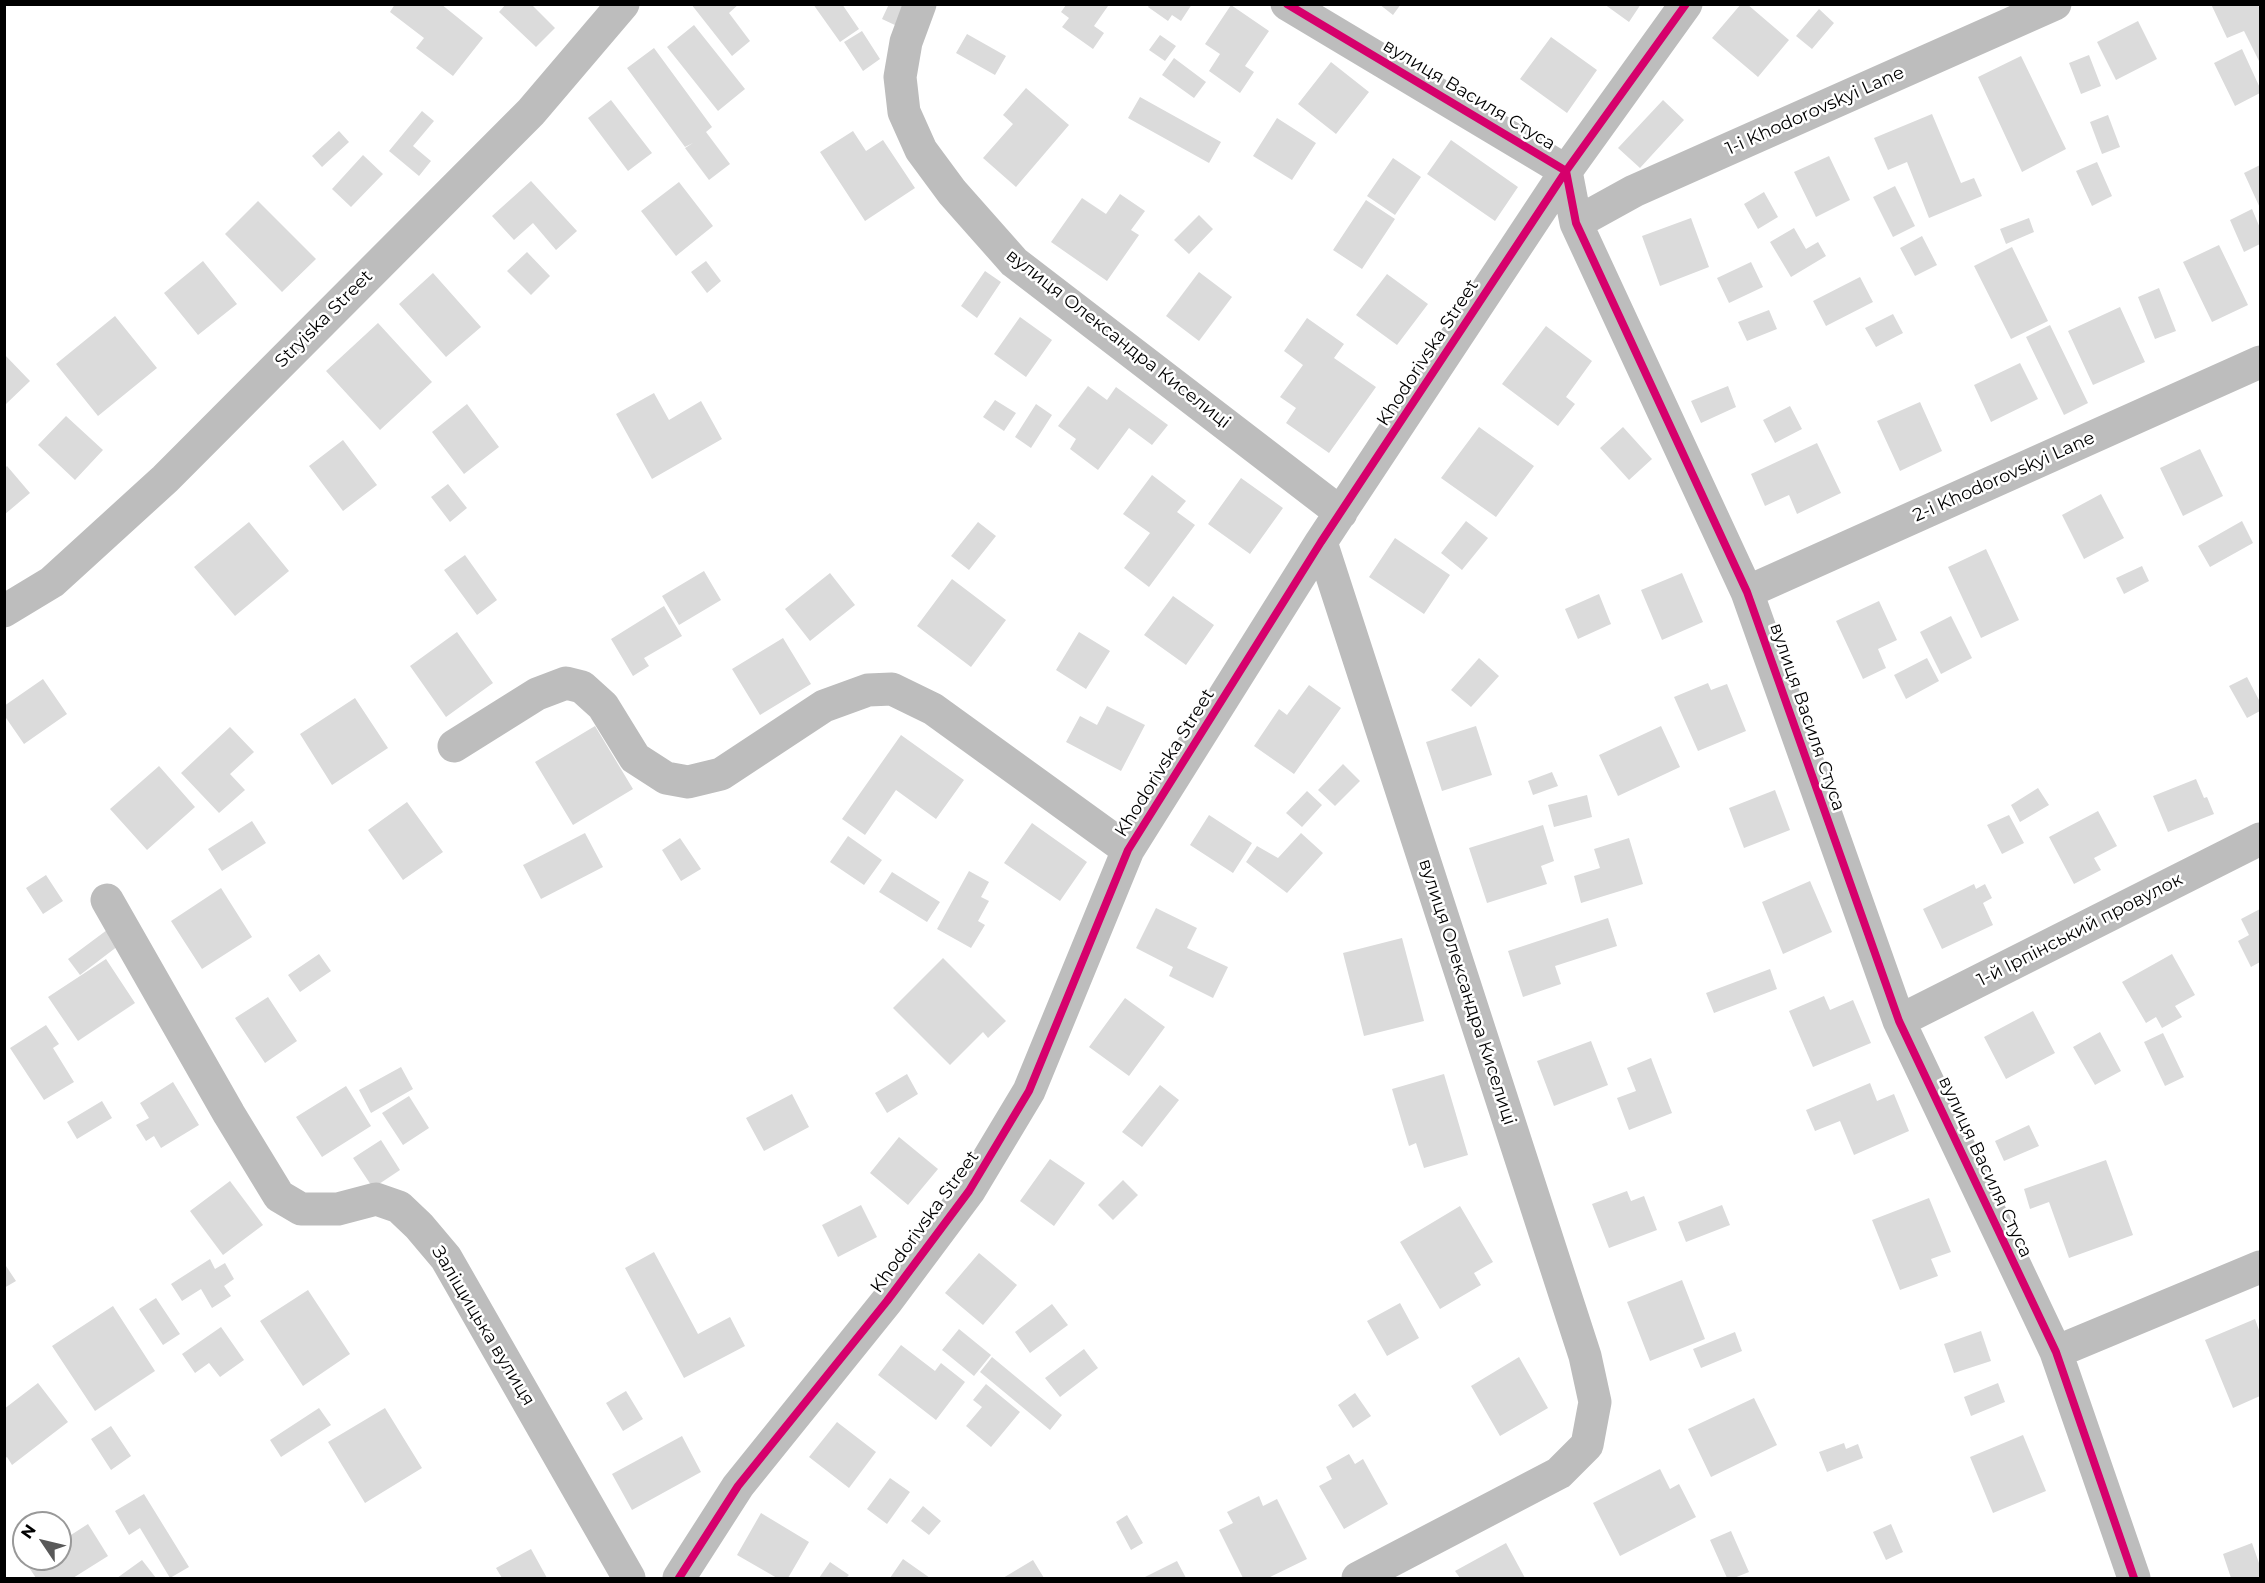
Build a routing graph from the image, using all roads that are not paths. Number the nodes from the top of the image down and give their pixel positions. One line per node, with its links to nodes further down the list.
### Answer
1 (623, 4): 12 (street, Stryiska Street)
2 (920, 4): 9 (street, вулиця Олександра Киселиці)
3 (1287, 4): 6 (street, вулиця Василя Стуса)
4 (1686, 4): 6 (street, Khodorivska Street)
5 (2055, 4): 7 (street, 1-i Khodorovskyi Lane)
6 (1566, 171): 7 (street, вулиця Василя Стуса); 9 (street, Khodorivska Street)
7 (1576, 223): 11 (street, вулиця Василя Стуса)
8 (2260, 362): 11 (street, 2-i Khodorovskyi Lane)
9 (1341, 513): 10 (street, Khodorivska Street)
10 (1321, 542): 15 (street, Khodorivska Street); 22 (street, вулиця Олександра Киселиці)
11 (1747, 592): 17 (street, вулиця Василя Стуса)
12 (4, 611)
13 (454, 746): 15 (street)
14 (2260, 839): 17 (street, 1-й Ірпінський провулок)
15 (1128, 850): 21 (street, Khodorivska Street)
16 (107, 900): 20 (street, Заліщицька вулиця)
17 (1899, 1021): 19 (street, вулиця Василя Стуса)
18 (2260, 1267): 19 (street)
19 (2056, 1352): 23 (street, вулиця Василя Стуса)
20 (629, 1578)
21 (679, 1578)
22 (1358, 1578)
23 (2134, 1578)

